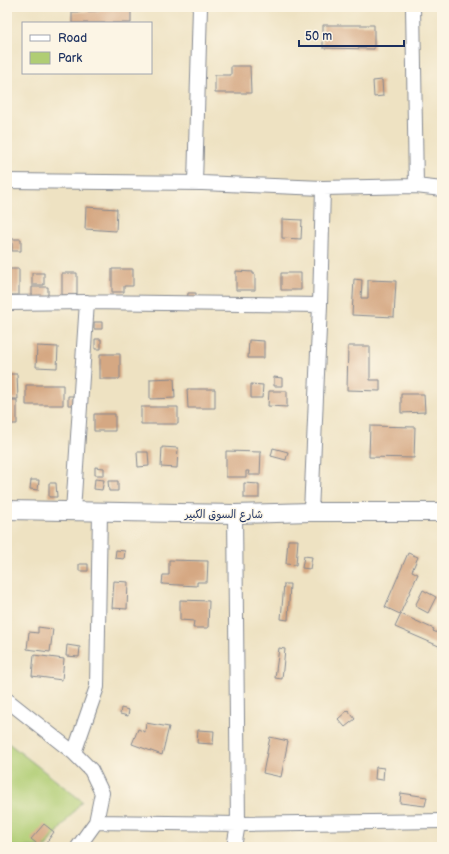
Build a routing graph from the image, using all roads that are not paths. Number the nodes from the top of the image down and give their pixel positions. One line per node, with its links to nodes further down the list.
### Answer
1 (200, 7): 4 (street)
2 (413, 7): 5 (street)
3 (7, 181): 4 (street)
4 (195, 183): 6 (street)
5 (416, 186): 6 (street); 7 (street)
6 (323, 188): 10 (street)
7 (442, 188)
8 (87, 302): 9 (street); 10 (street); 12 (street)
9 (7, 303)
10 (320, 305): 14 (street)
11 (7, 510): 12 (street, شارع السوق الكبير)
12 (73, 511): 13 (street, شارع السوق الكبير)
13 (100, 512): 16 (street, شارع السوق الكبير); 18 (street)
14 (311, 512): 15 (street, شارع السوق الكبير); 16 (street, شارع السوق الكبير)
15 (442, 512)
16 (235, 514): 21 (street)
17 (7, 700): 18 (street)
18 (74, 753): 20 (street)
19 (442, 821): 21 (street)
20 (96, 822): 21 (street); 22 (street)
21 (238, 824): 23 (street)
22 (78, 847)
23 (234, 847)

